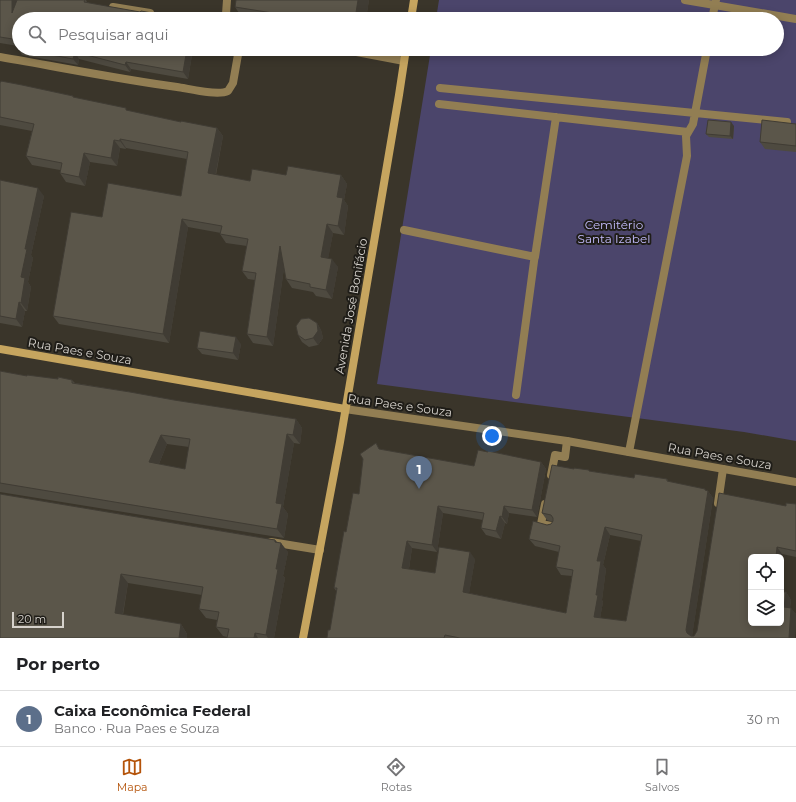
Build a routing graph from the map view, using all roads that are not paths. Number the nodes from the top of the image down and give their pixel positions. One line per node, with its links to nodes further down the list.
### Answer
1 (227, 0): 7 (street)
2 (414, 0): 8 (main road)
3 (685, 0): 4 (street)
4 (716, 2): 9 (street); 10 (street)
5 (108, 6): 6 (street)
6 (144, 12)
7 (226, 12)
8 (412, 12)
9 (714, 12)
10 (763, 12)
11 (784, 16): 12 (street)
12 (796, 19)
13 (238, 56): 17 (street)
14 (378, 56): 18 (street)
15 (404, 56): 18 (main road, Avenida José Bonifácio)
16 (706, 56): 21 (street)
17 (0, 57)
18 (404, 61): 29 (main road, Avenida José Bonifácio)
19 (440, 88): 21 (street)
20 (439, 104): 22 (street)
21 (695, 112): 23 (street); 24 (street)
22 (556, 117): 24 (street); 26 (street)
23 (787, 122)
24 (688, 132): 31 (street)
25 (404, 230): 26 (street)
26 (535, 254): 28 (street)
27 (0, 349): 29 (main road, Rua Paes e Souza)
28 (516, 395)
29 (345, 409): 30 (street, Rua Paes e Souza); 39 (main road, Avenida José Bonifácio)
30 (567, 441): 31 (street, Rua Paes e Souza); 34 (street)
31 (629, 452): 32 (street, Rua Paes e Souza)
32 (723, 470): 33 (street, Rua Paes e Souza); 36 (street)
33 (796, 482)
34 (549, 483)
35 (546, 497): 37 (street)
36 (717, 508)
37 (553, 527)
38 (265, 541): 39 (street)
39 (320, 550): 40 (main road, Avenida José Bonifácio)
40 (303, 638)

